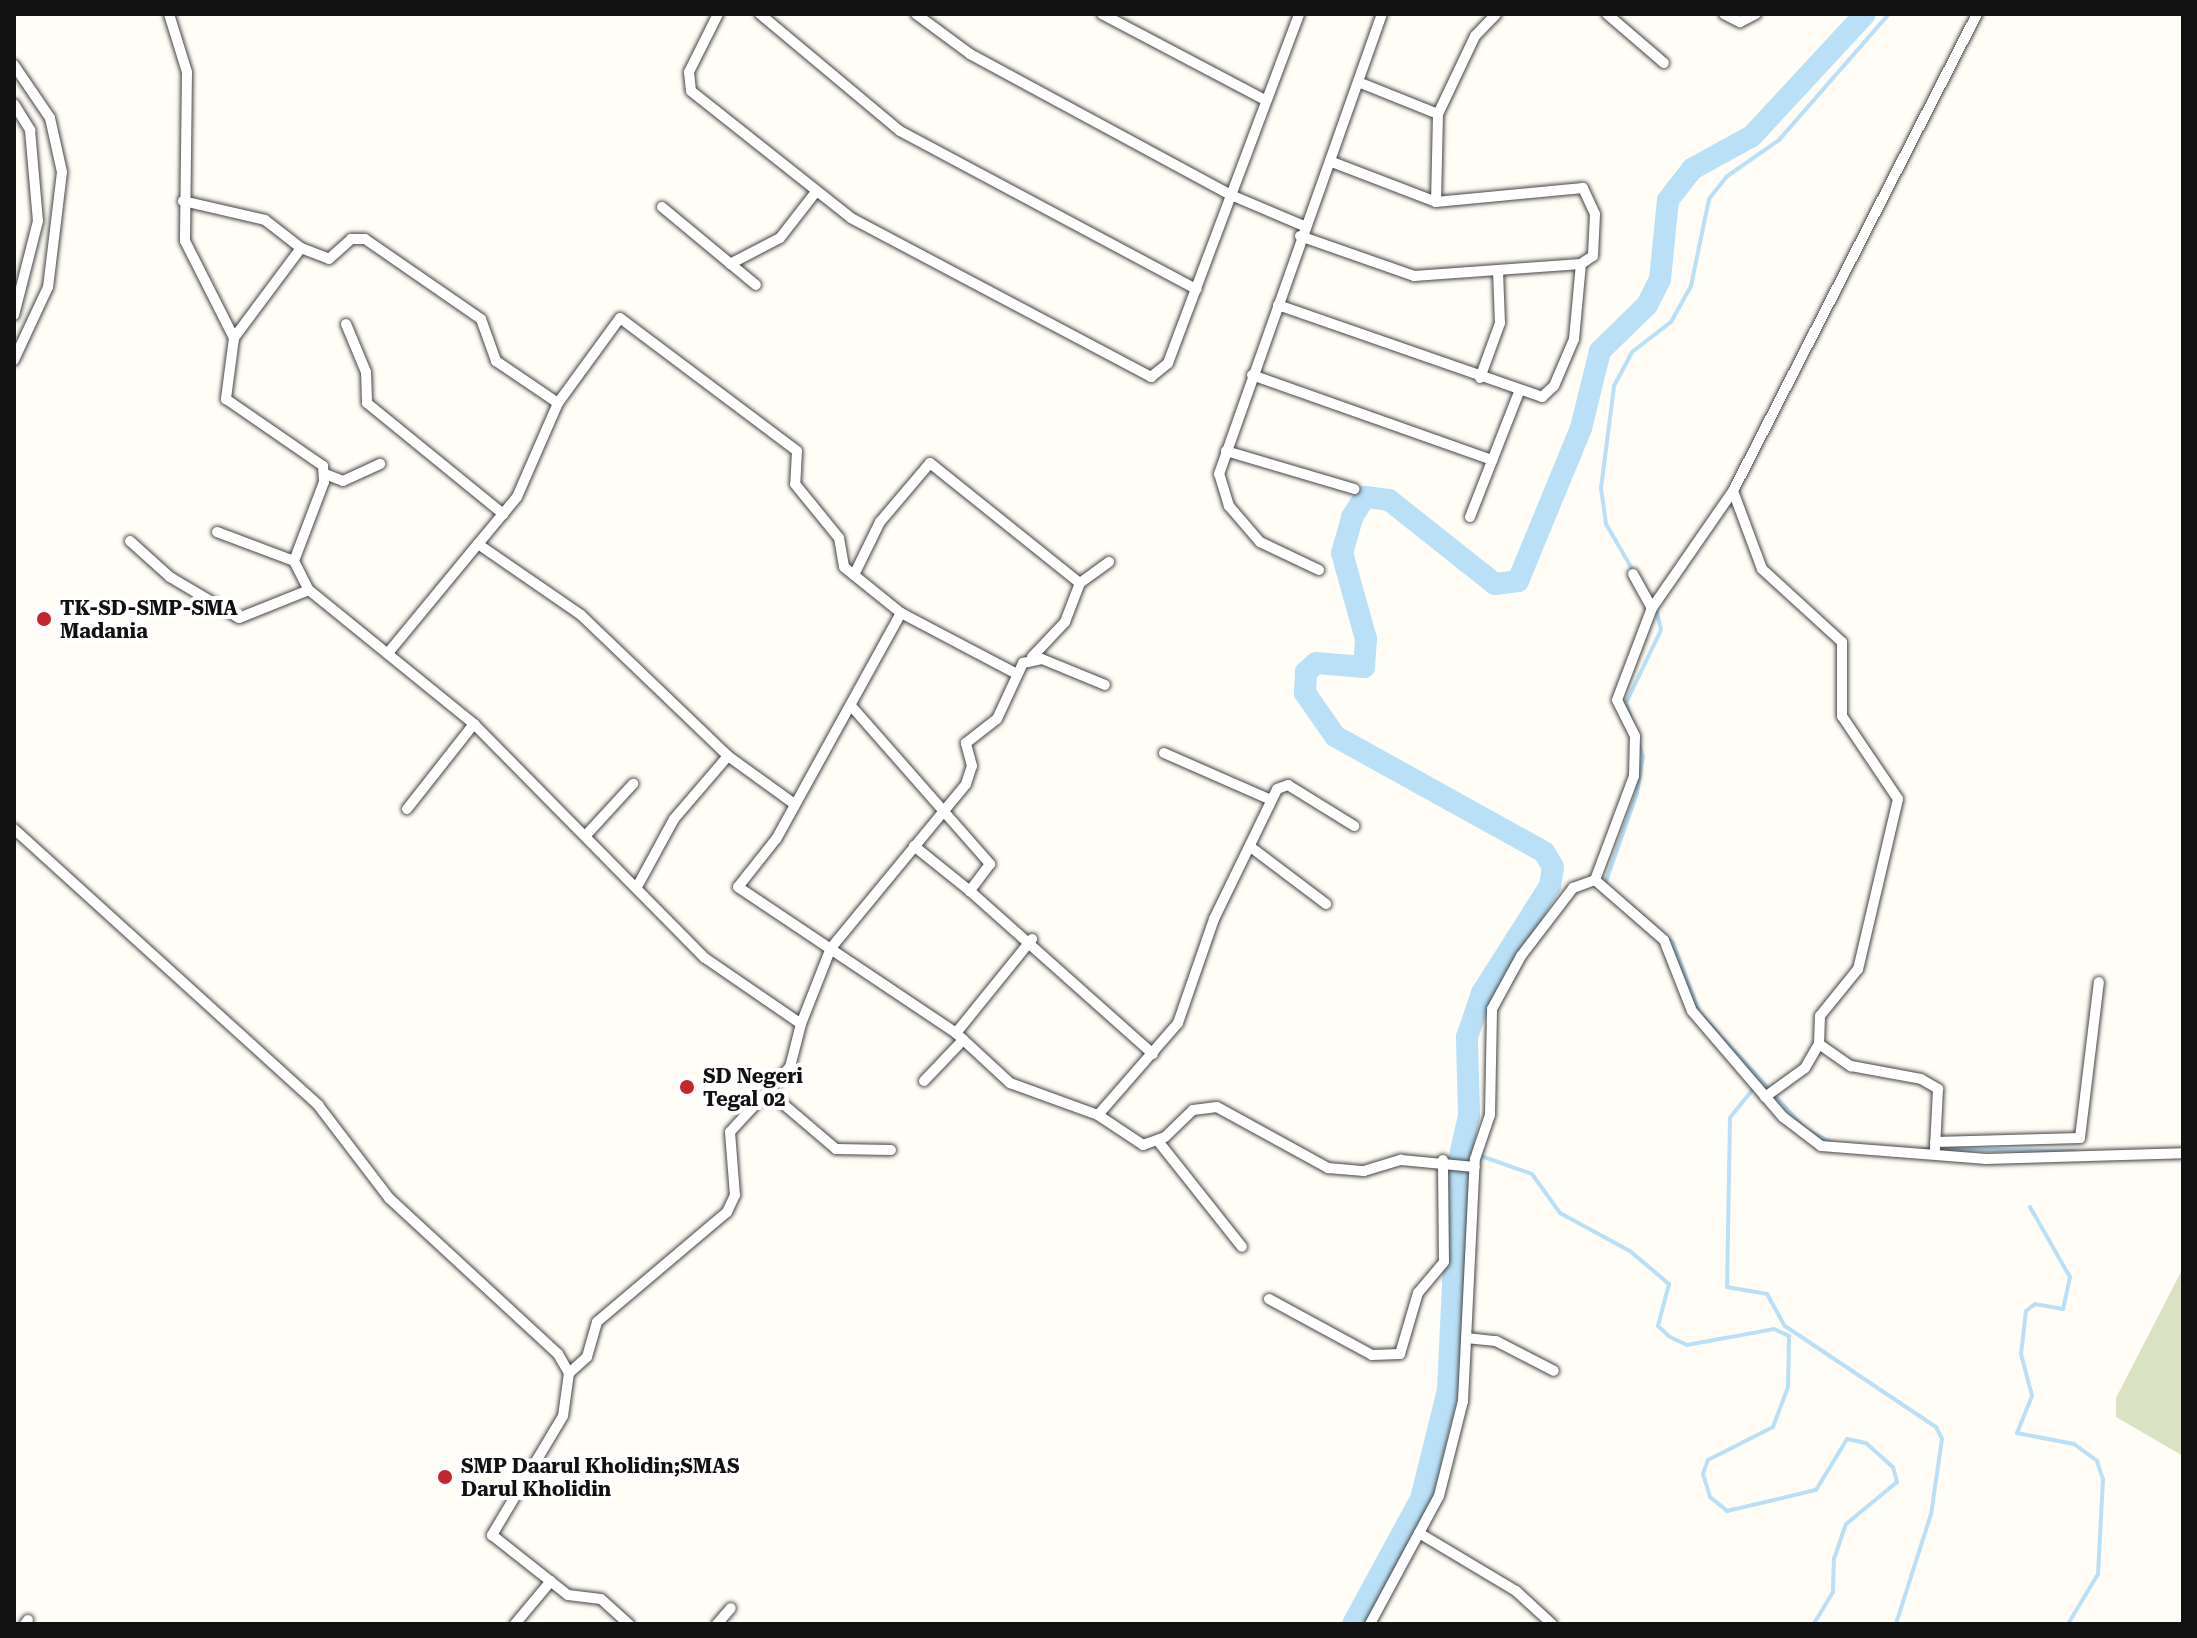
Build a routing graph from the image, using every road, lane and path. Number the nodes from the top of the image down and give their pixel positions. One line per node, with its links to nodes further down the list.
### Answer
1 (169, 14): 22 (street)
2 (718, 14): 20 (street)
3 (760, 14): 31 (street)
4 (916, 14): 21 (street)
5 (1102, 14): 16 (street)
6 (1299, 14): 16 (street)
7 (1382, 14): 15 (street)
8 (1496, 14): 18 (street)
9 (1607, 14): 13 (street)
10 (1724, 14): 11 (street)
11 (1756, 14)
12 (1977, 14): 46 (street)
13 (1664, 63)
14 (14, 65): 36 (street)
15 (1358, 82): 18 (street); 19 (street)
16 (1263, 99): 21 (street)
17 (14, 104): 33 (street)
18 (1438, 114): 23 (street)
19 (1332, 162): 23 (street); 25 (street)
20 (815, 193): 27 (street); 31 (street)
21 (1231, 195): 25 (street); 31 (street)
22 (183, 201): 26 (street); 35 (street)
23 (1436, 202): 28 (street)
24 (662, 207): 27 (street)
25 (1302, 231): 29 (street); 32 (street)
26 (301, 248): 35 (street); 40 (street)
27 (730, 264): 30 (street)
28 (1581, 264): 29 (street); 39 (street)
29 (1498, 271): 38 (street)
30 (756, 285)
31 (1196, 289)
32 (1278, 305): 37 (street); 38 (street)
33 (14, 315)
34 (346, 324): 47 (street)
35 (234, 338): 44 (street)
36 (14, 360)
37 (1252, 375): 41 (street); 42 (street)
38 (1480, 378): 39 (street)
39 (1519, 392): 42 (street)
40 (558, 403): 47 (street); 56 (street)
41 (1226, 451): 45 (street); 54 (street)
42 (1492, 460): 48 (street)
43 (380, 464): 44 (street)
44 (325, 474): 52 (street)
45 (1354, 489)
46 (1733, 491): 59 (street); 88 (street)
47 (503, 514): 51 (street)
48 (1470, 517)
49 (217, 532): 52 (street)
50 (130, 541): 58 (street)
51 (478, 544): 61 (street); 68 (street)
52 (294, 561): 58 (street)
53 (1109, 562): 57 (street)
54 (1319, 570)
55 (1633, 574): 59 (street)
56 (854, 575): 57 (street); 60 (street)
57 (1080, 583): 62 (street)
58 (309, 590): 61 (street)
59 (1655, 605): 79 (street)
60 (901, 613): 63 (street); 65 (street)
61 (388, 653): 66 (street)
62 (1032, 657): 63 (street); 64 (street)
63 (1015, 673): 72 (street)
64 (1105, 685)
65 (853, 708): 71 (street); 72 (street)
66 (474, 724): 73 (street); 76 (street)
67 (1164, 753): 70 (street)
68 (728, 756): 71 (street); 80 (street)
69 (633, 784): 76 (street)
70 (1271, 800): 74 (street); 78 (street)
71 (793, 803): 84 (street)
72 (947, 806): 77 (street); 81 (street)
73 (407, 809)
74 (1354, 826)
75 (14, 829): 105 (street)
76 (588, 833): 80 (street)
77 (914, 846): 81 (street); 84 (street)
78 (1252, 848): 82 (street); 89 (street)
79 (1595, 880): 92 (street); 100 (street)
80 (638, 885): 86 (street)
81 (970, 891): 83 (street)
82 (1326, 904)
83 (1032, 939): 87 (street); 89 (street)
84 (831, 948): 86 (street); 87 (street)
85 (2099, 982): 95 (street)
86 (801, 1024): 91 (street)
87 (960, 1036): 90 (street); 93 (street)
88 (1819, 1044): 92 (street); 95 (street)
89 (1153, 1054): 93 (street)
90 (924, 1081)
91 (769, 1092): 96 (street); 105 (street)
92 (1769, 1092): 98 (street)
93 (1098, 1115): 94 (street)
94 (1158, 1141): 99 (street); 101 (street)
95 (1935, 1142): 98 (street)
96 (891, 1150)
97 (2183, 1153): 98 (street)
98 (1934, 1155)
99 (1443, 1160): 100 (street); 102 (street)
100 (1475, 1167): 103 (street)
101 (1242, 1247)
102 (1269, 1299)
103 (1466, 1338): 104 (street); 106 (street)
104 (1554, 1371)
105 (569, 1373): 107 (street)
106 (1419, 1533): 112 (street); 113 (street)
107 (551, 1581): 109 (street); 110 (street)
108 (731, 1608): 111 (street)
109 (515, 1624)
110 (629, 1624)
111 (717, 1624)
112 (1370, 1624)
113 (1552, 1624)

